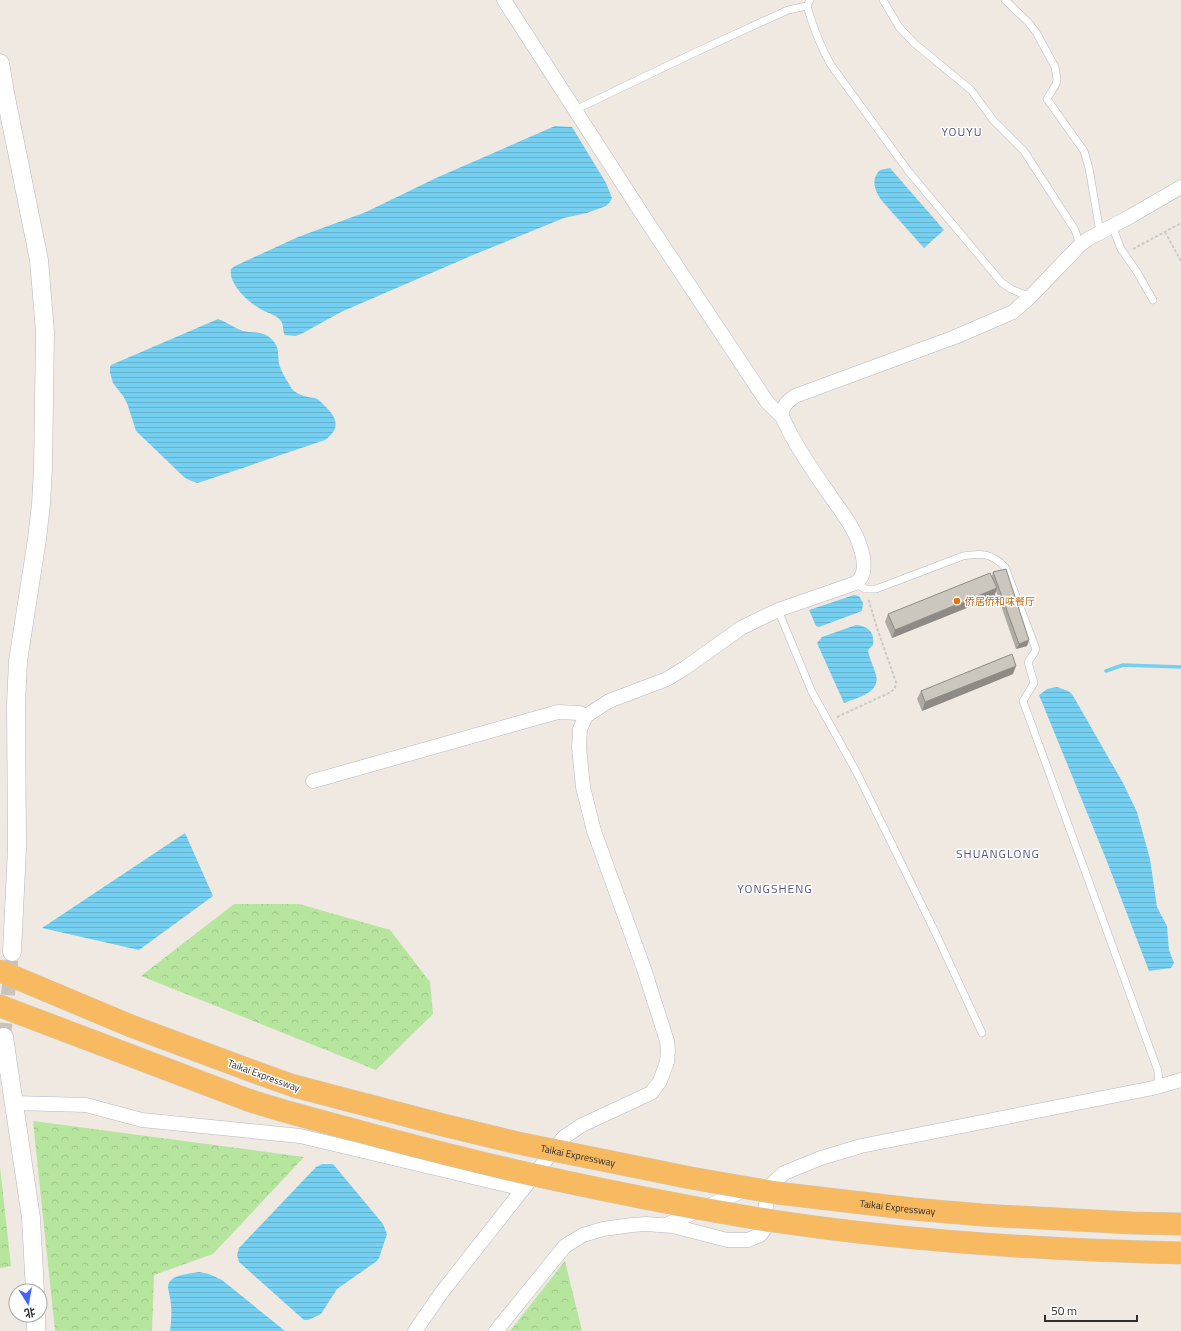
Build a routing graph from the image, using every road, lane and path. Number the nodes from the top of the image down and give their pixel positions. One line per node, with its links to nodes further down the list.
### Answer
1 (504, 0): 6 (street)
2 (884, 0): 11 (lane)
3 (1004, 0): 9 (lane)
4 (808, 3): 6 (lane); 14 (lane)
5 (0, 63): 23 (street)
6 (575, 110): 16 (street)
7 (1181, 187): 9 (street)
8 (1181, 223): 10 (path)
9 (1106, 229): 11 (street); 12 (lane)
10 (1165, 232): 12 (path); 13 (path)
11 (1080, 245): 14 (street)
12 (1124, 253): 15 (lane)
13 (1181, 261)
14 (1030, 297): 16 (street)
15 (1153, 300)
16 (782, 417): 17 (street)
17 (856, 583): 18 (lane); 19 (street)
18 (869, 589): 21 (path); 29 (lane)
19 (778, 610): 20 (street); 21 (lane)
20 (586, 716): 22 (street); 32 (street)
21 (828, 720): 26 (lane)
22 (312, 781)
23 (12, 952)
24 (0, 971): 33 (highway, Taikai Expressway, bridge)
25 (0, 1006): 35 (highway, bridge)
26 (982, 1033)
27 (4, 1037): 30 (street)
28 (1181, 1080): 29 (street)
29 (1159, 1086): 31 (street)
30 (14, 1103): 32 (street); 36 (street)
31 (784, 1173): 34 (street); 34 (street)
32 (523, 1190): 37 (street)
33 (1181, 1224)
34 (666, 1225): 38 (street)
35 (1181, 1253)
36 (34, 1283)
37 (415, 1331)
38 (496, 1331)

